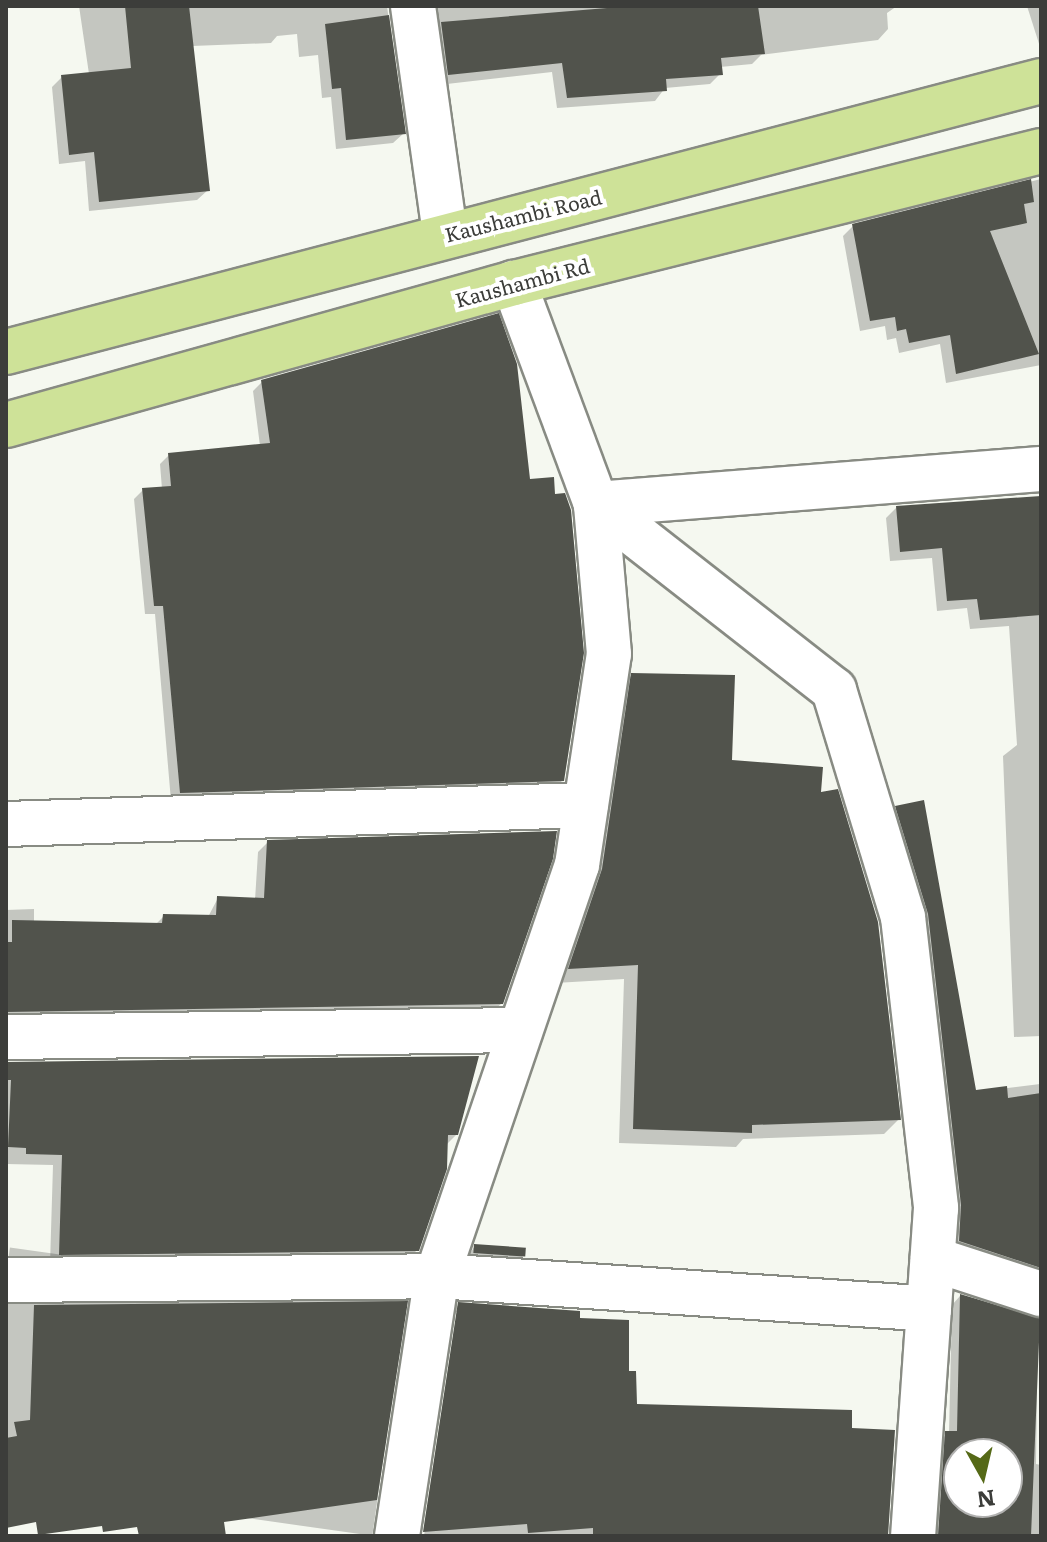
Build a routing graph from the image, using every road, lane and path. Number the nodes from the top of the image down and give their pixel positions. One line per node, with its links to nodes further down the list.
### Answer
1 (413, 6): 4 (street)
2 (1041, 81): 4 (main road, Kaushambi Road)
3 (1041, 151): 5 (main road, Kaushambi Rd)
4 (445, 235): 6 (main road, Kaushambi Road)
5 (514, 283): 7 (main road, Kaushambi Rd); 9 (street)
6 (6, 352)
7 (6, 425)
8 (1041, 469): 9 (street)
9 (596, 504): 10 (street); 14 (street)
10 (586, 805): 11 (street); 12 (street)
11 (6, 824)
12 (520, 1030): 13 (street); 15 (street)
13 (6, 1037)
14 (933, 1259): 17 (street); 18 (street)
15 (437, 1276): 16 (street); 18 (street); 19 (street)
16 (6, 1280)
17 (1041, 1294)
18 (929, 1309): 20 (street)
19 (397, 1536)
20 (913, 1536)

